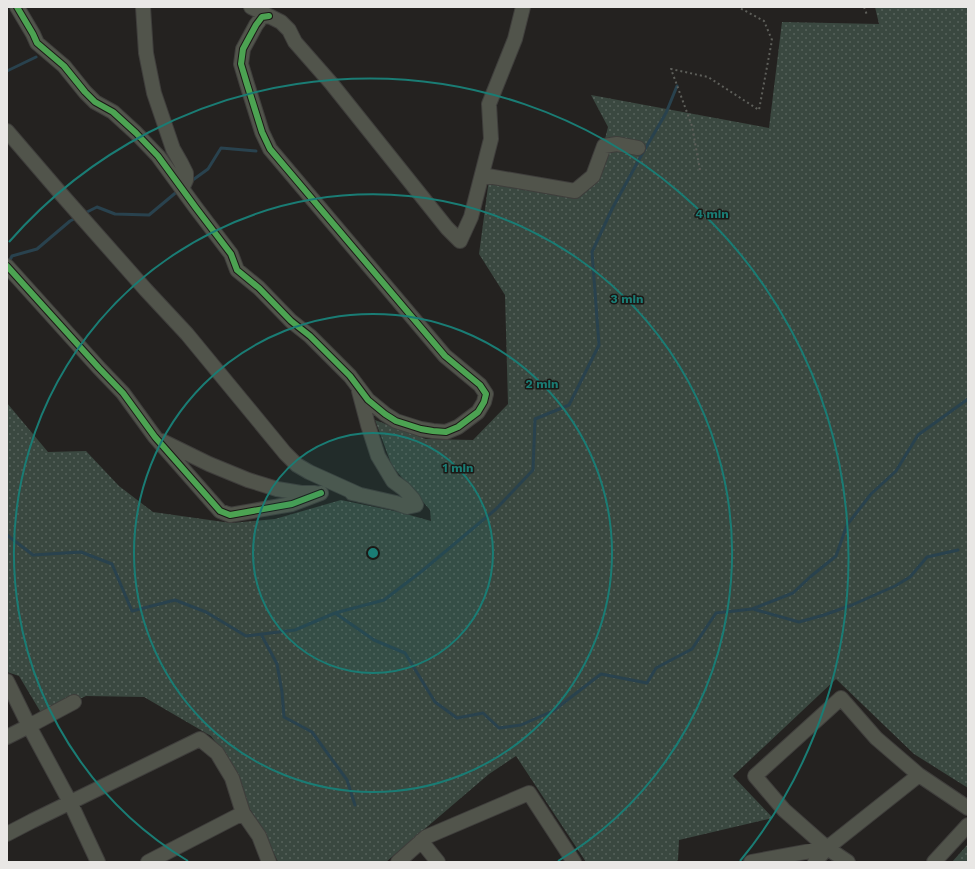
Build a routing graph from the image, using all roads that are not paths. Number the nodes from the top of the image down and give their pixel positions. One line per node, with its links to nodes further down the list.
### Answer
1 (17, 7): 9 (street)
2 (143, 7): 9 (street)
3 (251, 7): 5 (street)
4 (523, 7): 8 (street)
5 (269, 16): 8 (street); 11 (street)
6 (7, 131): 14 (street)
7 (638, 148): 8 (street)
8 (482, 175)
9 (182, 189): 11 (street)
10 (7, 266): 12 (street)
11 (358, 386): 14 (street)
12 (155, 437): 13 (street); 13 (street)
13 (321, 493): 14 (street)
14 (360, 494)
15 (7, 681): 17 (street)
16 (74, 702): 17 (street)
17 (29, 726): 18 (street); 20 (street)
18 (7, 737)
19 (919, 775): 21 (street); 26 (street); 26 (street)
20 (70, 802): 22 (street); 24 (street); 27 (street)
21 (968, 808)
22 (243, 813): 28 (street); 29 (street)
23 (968, 825): 36 (street)
24 (7, 834)
25 (421, 841): 30 (street); 31 (street); 32 (street)
26 (827, 848): 33 (street); 34 (street); 35 (street)
27 (98, 862)
28 (148, 862)
29 (269, 862)
30 (398, 862)
31 (438, 862)
32 (574, 862)
33 (751, 862)
34 (815, 862)
35 (848, 862)
36 (934, 862)

